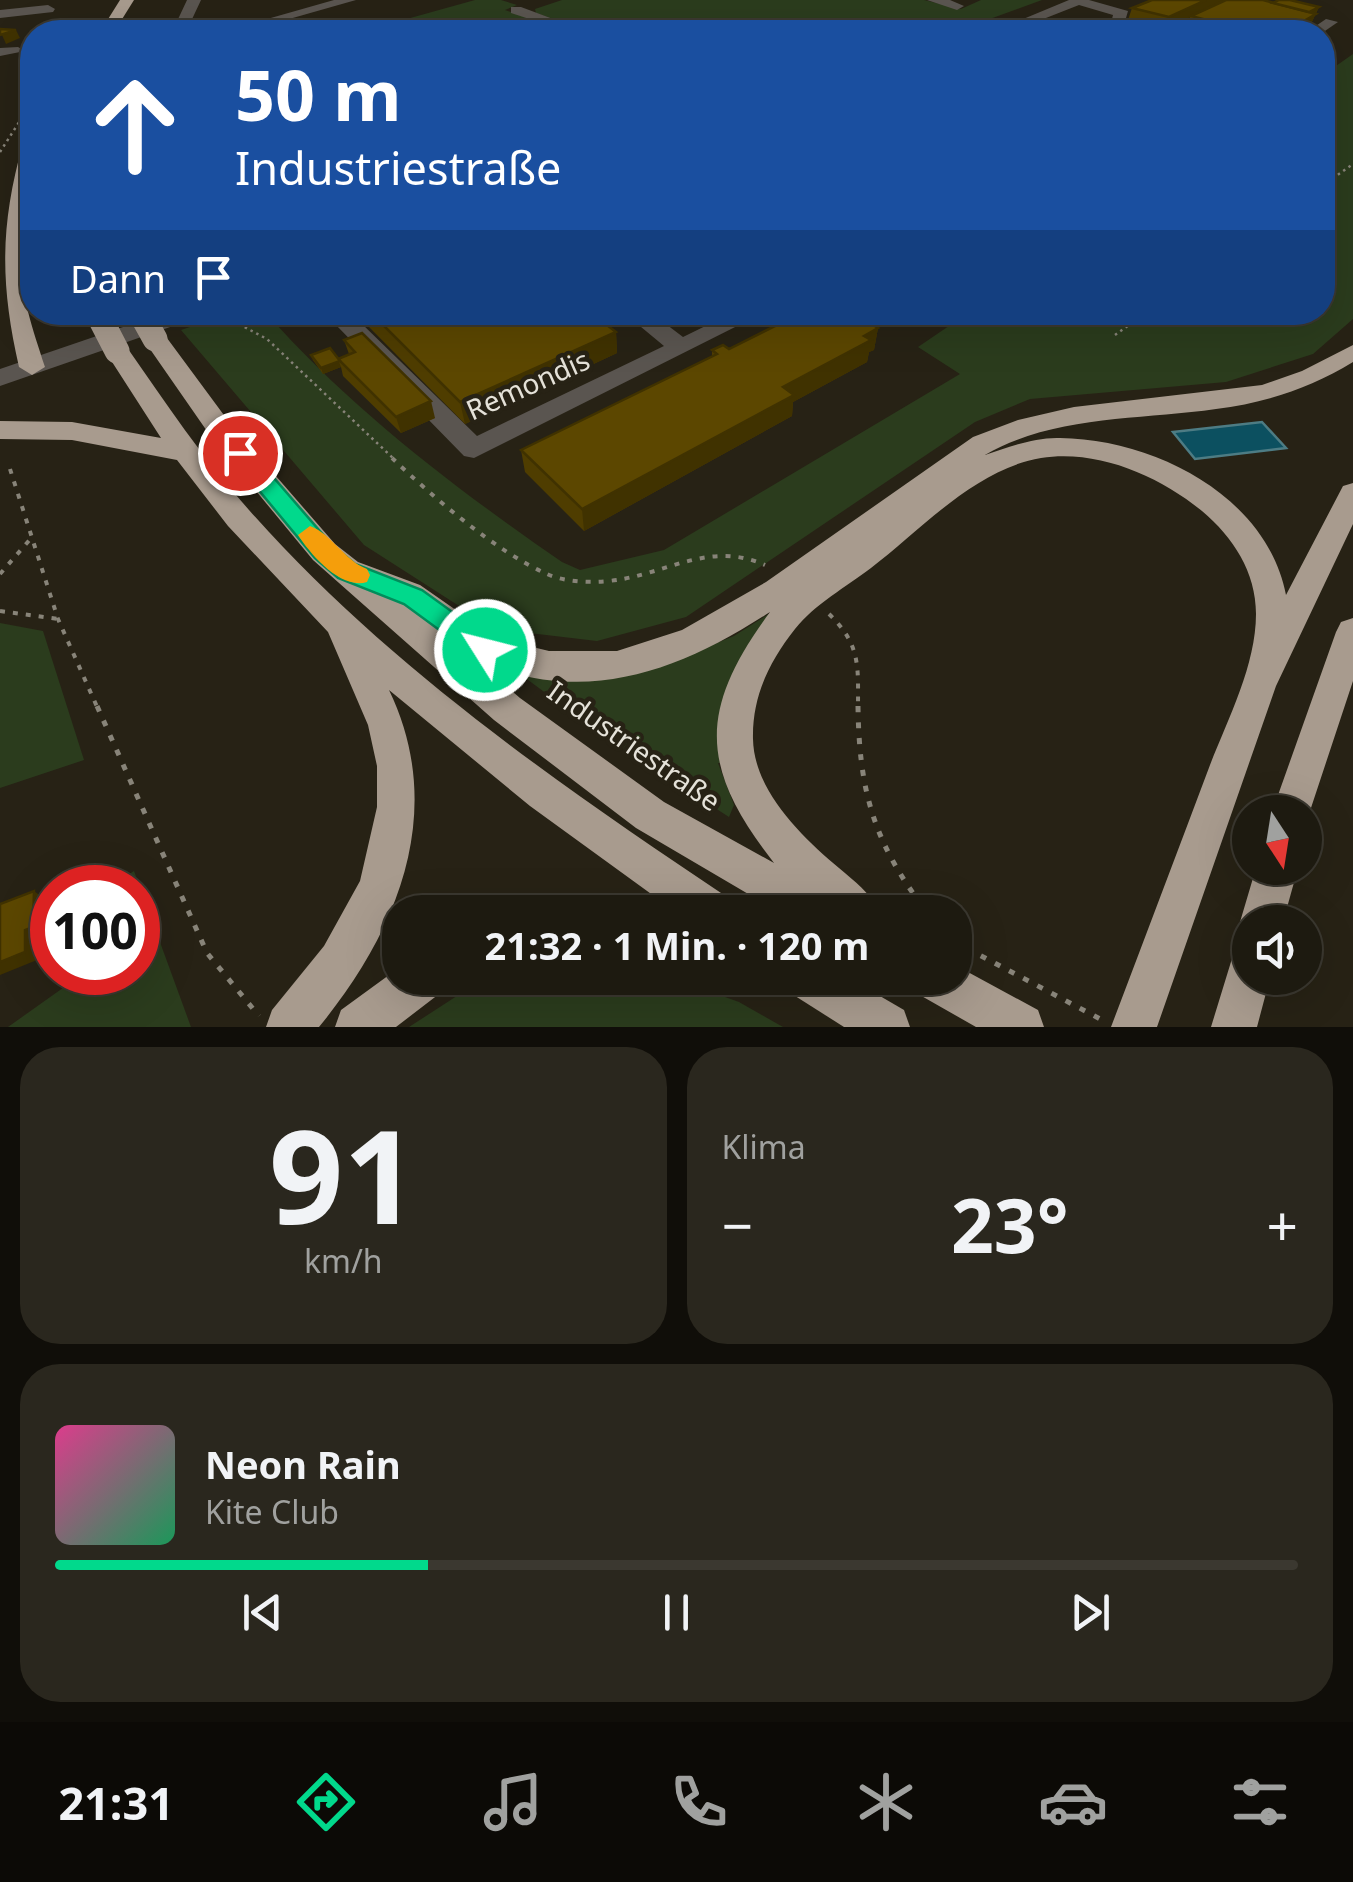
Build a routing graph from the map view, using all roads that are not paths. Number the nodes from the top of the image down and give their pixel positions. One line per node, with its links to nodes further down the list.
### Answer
1 (349, 0): 10 (street)
2 (934, 0): 4 (street)
3 (1080, 0): 9 (street); 12 (street)
4 (957, 6)
5 (1140, 7): 9 (street)
6 (48, 9): 8 (street)
7 (516, 10): 11 (street)
8 (0, 14)
9 (1123, 14): 13 (street)
10 (274, 20)
11 (546, 20)
12 (1029, 20)
13 (1116, 20)
14 (18, 51): 15 (street)
15 (0, 52)
16 (20, 177): 25 (highway)
17 (104, 325): 28 (highway, bridge)
18 (147, 325): 30 (highway, Industriestraße, bridge)
19 (153, 325): 25 (street)
20 (349, 325): 23 (street, Remondis)
21 (651, 325): 23 (street)
22 (727, 325): 23 (street, Remondis)
23 (681, 347)
24 (1353, 352): 30 (highway)
25 (32, 367): 26 (street)
26 (0, 378)
27 (0, 430): 28 (highway)
28 (181, 451): 31 (highway)
29 (1353, 493): 33 (highway)
30 (346, 571): 36 (highway, Industriestraße)
31 (341, 626): 35 (highway); 42 (highway)
32 (1353, 632): 34 (highway)
33 (1258, 686): 37 (highway); 46 (highway)
34 (1297, 795)
35 (688, 895)
36 (789, 895)
37 (837, 895)
38 (400, 995): 43 (highway)
39 (835, 995): 44 (highway)
40 (965, 995): 45 (highway)
41 (1243, 995): 47 (highway)
42 (289, 1027)
43 (358, 1027)
44 (887, 1027)
45 (1021, 1027)
46 (1134, 1027)
47 (1234, 1027)

